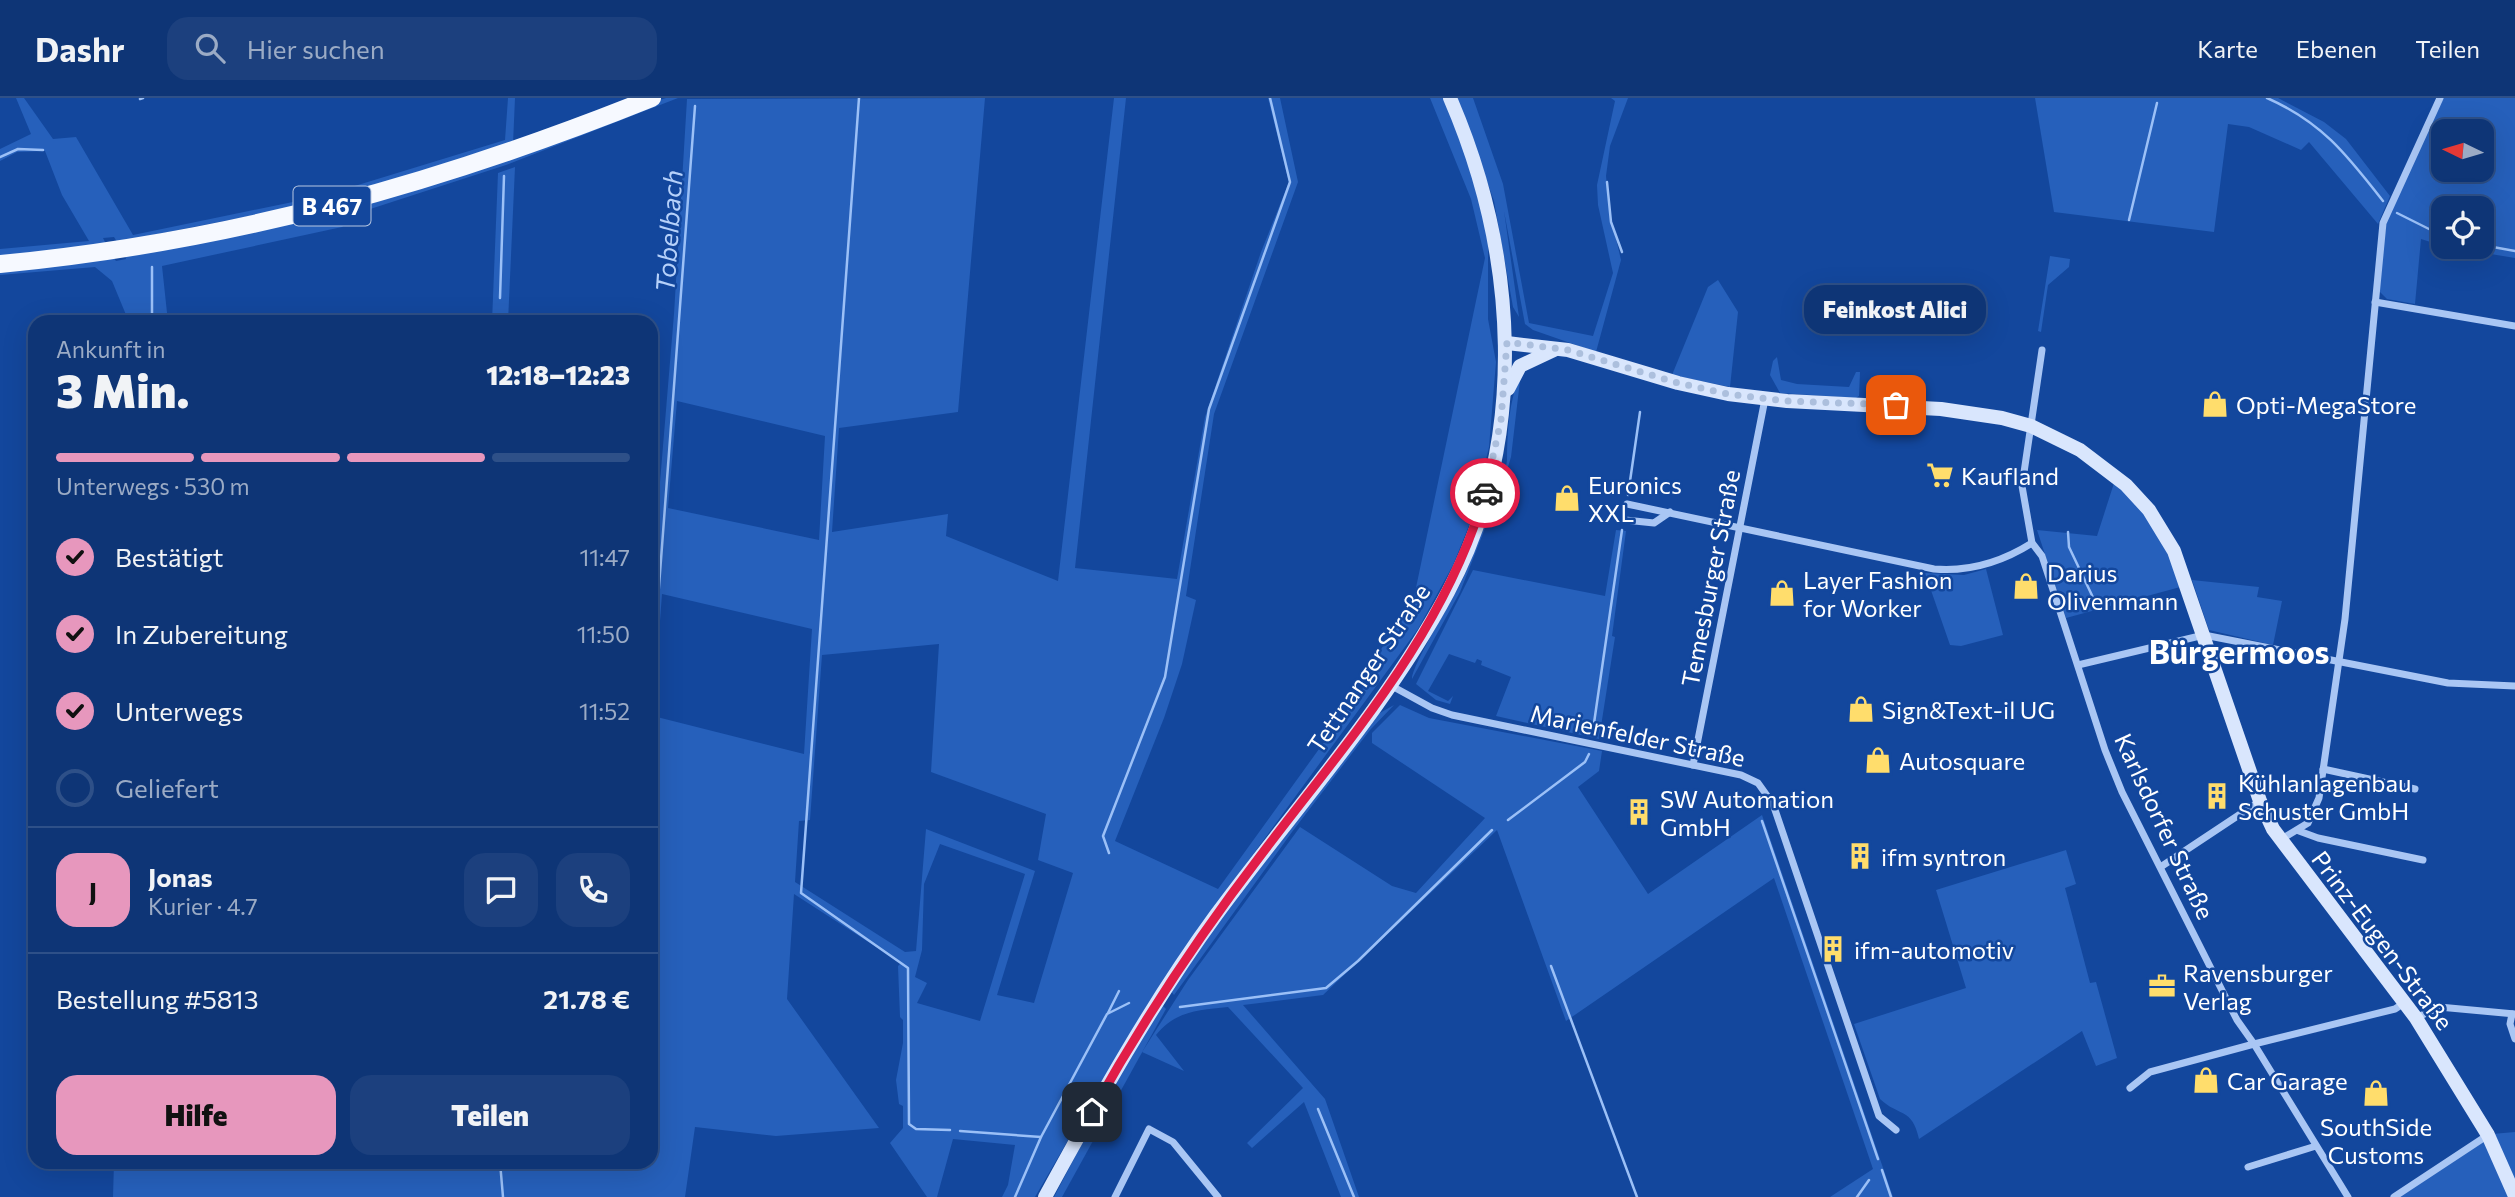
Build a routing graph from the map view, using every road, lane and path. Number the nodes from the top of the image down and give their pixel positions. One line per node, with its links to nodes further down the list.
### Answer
1 (652, 98): 4 (main road, B 467)
2 (1450, 98): 7 (street, Tettnanger Straße)
3 (2440, 98): 5 (street)
4 (0, 264)
5 (2375, 302): 6 (street); 19 (street)
6 (2515, 326)
7 (1507, 342): 8 (street, Prinz-Eugen-Straße); 11 (street, Tettnanger Straße)
8 (1558, 349): 10 (street, Prinz-Eugen-Straße); 11 (street)
9 (2042, 350): 12 (street, Karlsdorfer Straße)
10 (1765, 399): 12 (street, Prinz-Eugen-Straße); 16 (street, Temesburger Straße)
11 (1503, 400): 21 (street, Tettnanger Straße)
12 (2031, 426): 17 (street, Karlsdorfer Straße); 18 (street, Prinz-Eugen-Straße)
13 (1627, 504): 14 (street)
14 (1670, 512): 15 (street); 16 (street)
15 (1625, 520)
16 (1740, 526): 17 (street); 23 (street, Temesburger Straße)
17 (2032, 543): 20 (street, Karlsdorfer Straße)
18 (2204, 635): 19 (street); 20 (street); 26 (street, Prinz-Eugen-Straße)
19 (2339, 663): 22 (street); 24 (street)
20 (2078, 666): 30 (street, Karlsdorfer Straße)
21 (1390, 685): 23 (street, Marienfelder Straße); 42 (street, Tettnanger Straße)
22 (2515, 686)
23 (1693, 765): 37 (street, Marienfelder Straße)
24 (2323, 769): 25 (street); 27 (street)
25 (2415, 789)
26 (2260, 801): 28 (street, Prinz-Eugen-Straße); 30 (street)
27 (2299, 831): 28 (street); 29 (street)
28 (2280, 840): 31 (street, Prinz-Eugen-Straße)
29 (2423, 860)
30 (2162, 866): 35 (street, Karlsdorfer Straße)
31 (2404, 1003): 33 (street, Prinz-Eugen-Straße); 35 (street)
32 (2513, 1014): 33 (street); 34 (street)
33 (2416, 1018): 38 (street, Prinz-Eugen-Straße)
34 (2515, 1040)
35 (2254, 1044): 36 (street); 39 (street, Karlsdorfer Straße)
36 (2130, 1088)
37 (1896, 1130)
38 (2488, 1135): 41 (street, Prinz-Eugen-Straße); 46 (street)
39 (2316, 1146): 40 (street); 45 (street, Karlsdorfer Straße)
40 (2248, 1167)
41 (2515, 1196)
42 (1045, 1197)
43 (1115, 1197): 44 (street)
44 (1218, 1197)
45 (2348, 1197)
46 (2394, 1197)

